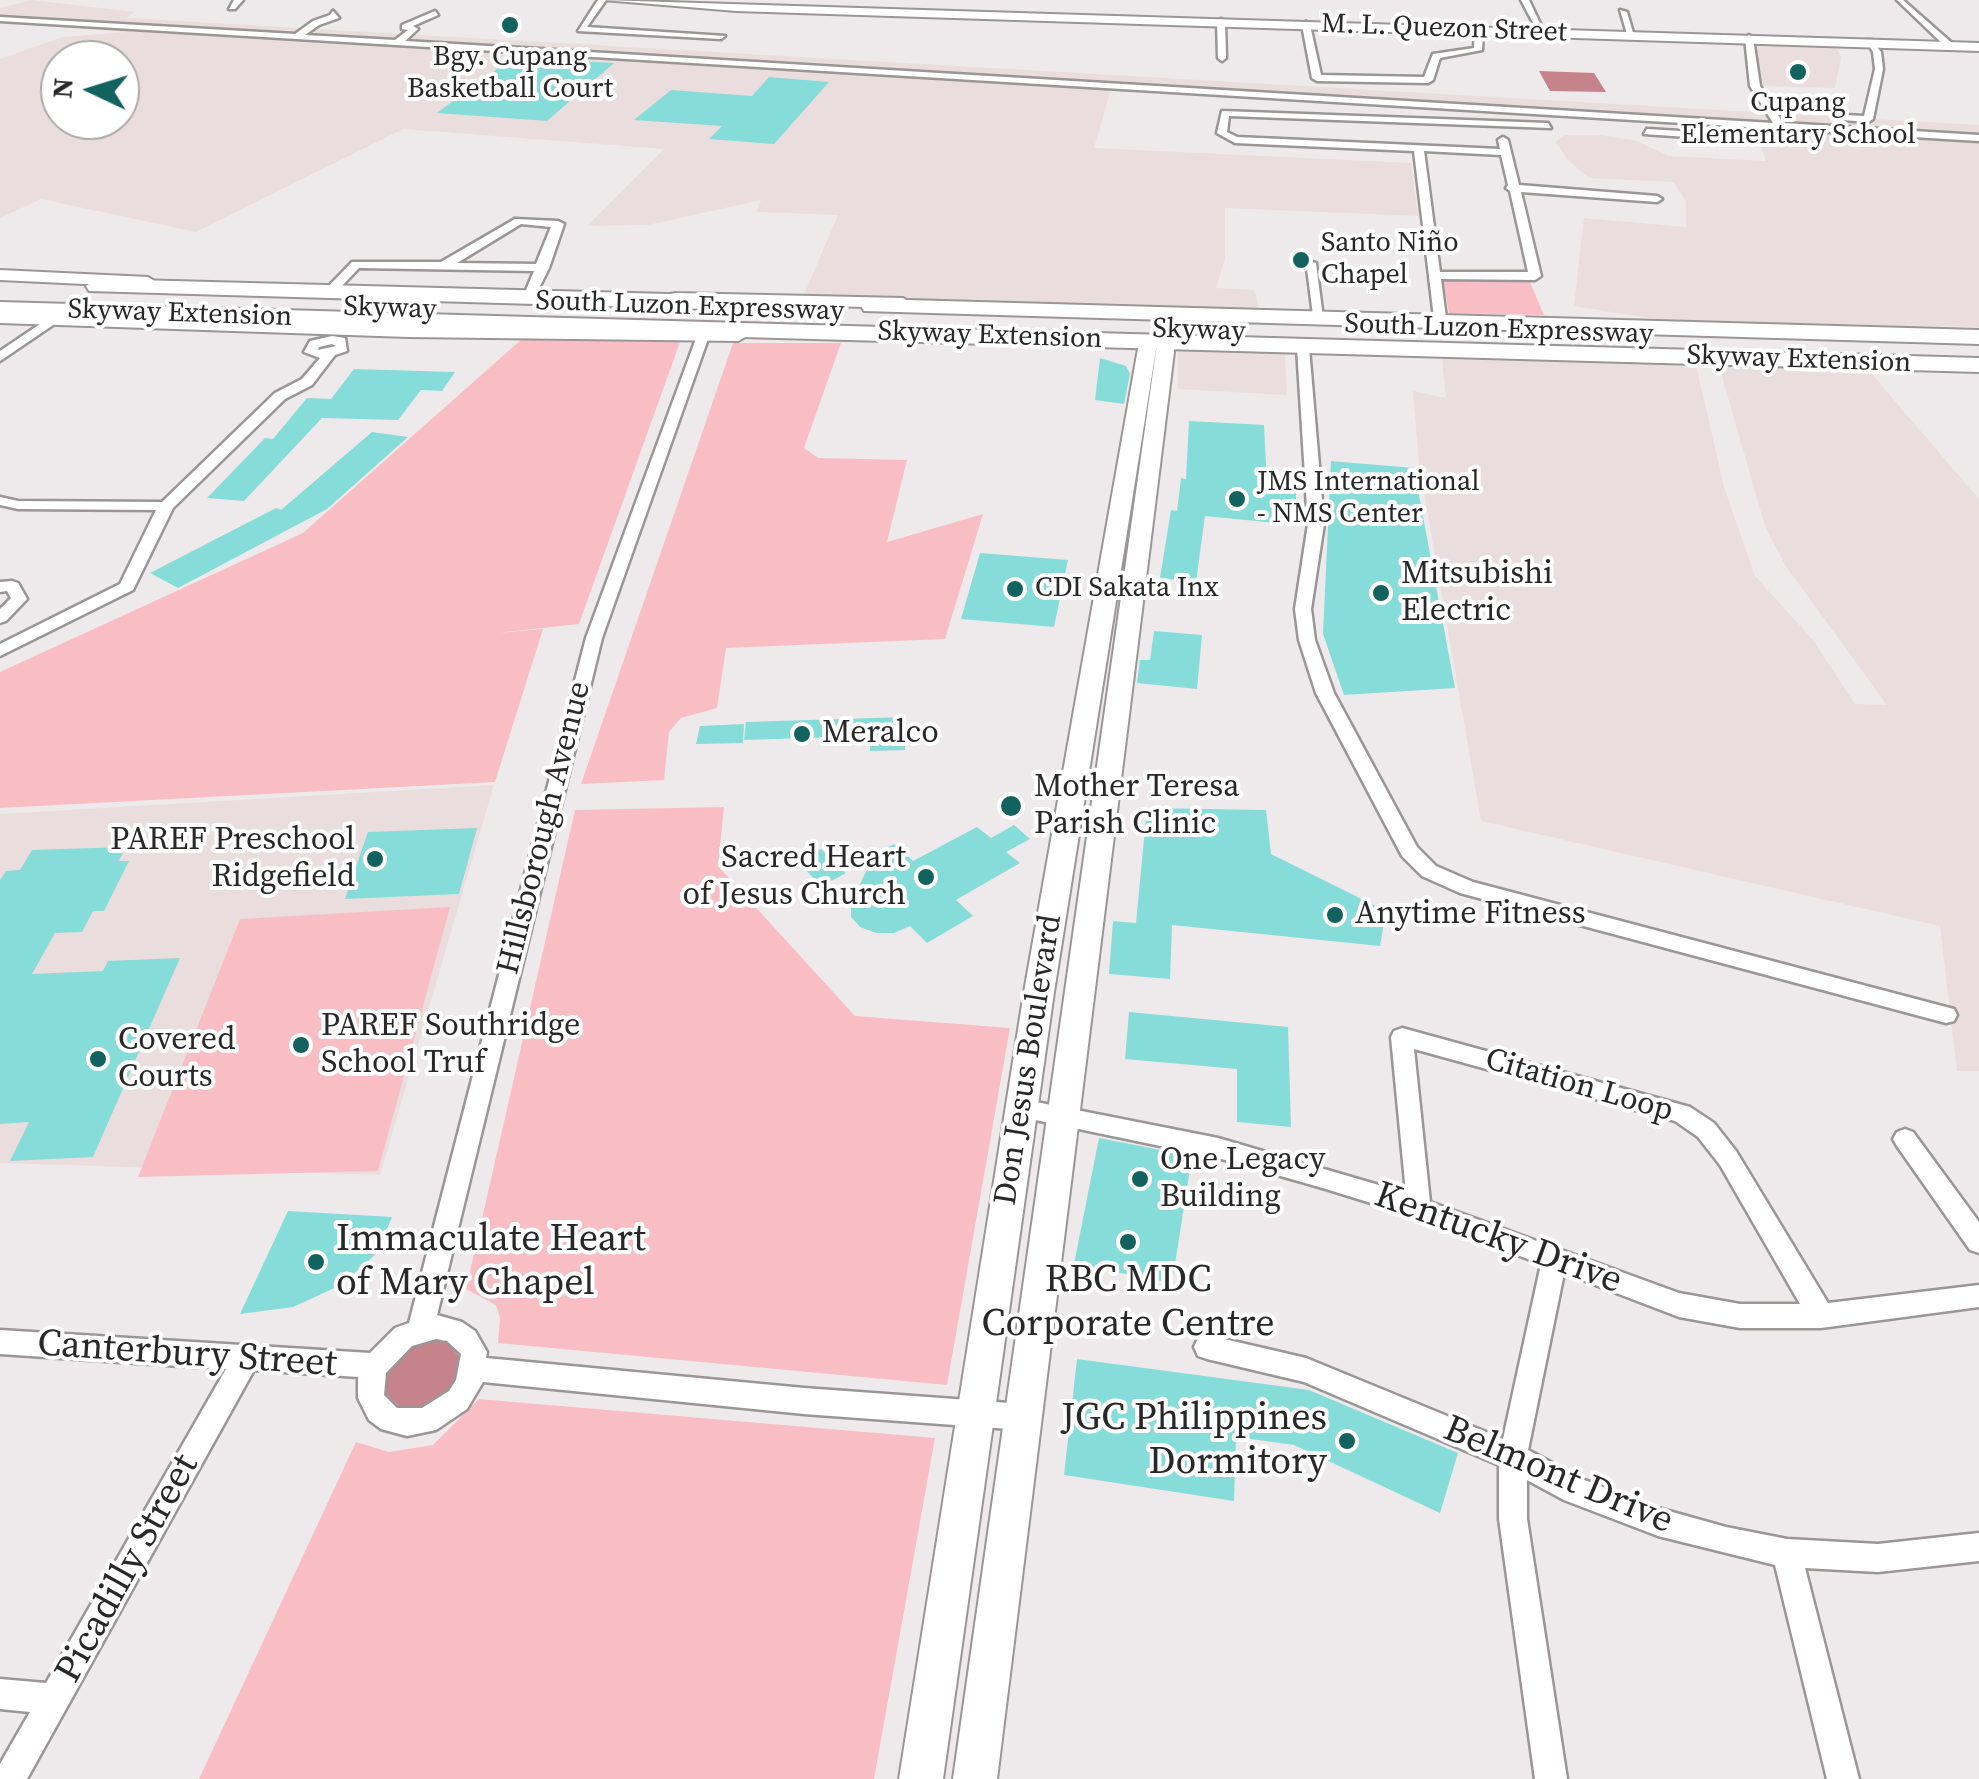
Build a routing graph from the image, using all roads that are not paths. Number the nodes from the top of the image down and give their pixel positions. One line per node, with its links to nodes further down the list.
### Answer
1 (605, 0): 8 (main road, M. L. Quezon Street); 15 (street)
2 (1526, 0): 12 (street)
3 (1900, 2): 20 (street)
4 (1623, 12): 14 (street)
5 (333, 13): 17 (street)
6 (435, 13): 19 (street)
7 (0, 19): 9 (street)
8 (1220, 21): 10 (main road, M. L. Quezon Street); 22 (street)
9 (53, 22): 13 (street); 17 (street)
10 (1306, 25): 11 (main road, M. L. Quezon Street); 11 (street)
11 (1479, 31): 12 (main road, M. L. Quezon Street)
12 (1542, 32): 14 (main road, M. L. Quezon Street)
13 (32, 33)
14 (1630, 34): 16 (main road, M. L. Quezon Street)
15 (720, 36)
16 (1749, 38): 18 (main road, M. L. Quezon Street); 25 (street)
17 (294, 39): 19 (street)
18 (1869, 42): 20 (main road, M. L. Quezon Street); 25 (street)
19 (396, 44): 24 (street)
20 (1950, 46): 21 (main road, M. L. Quezon Street)
21 (1979, 47)
22 (1222, 58)
23 (1138, 78): 24 (street)
24 (1148, 89): 27 (street)
25 (1774, 113): 27 (street)
26 (1498, 124): 28 (street); 32 (street); 33 (street)
27 (1780, 126): 31 (street)
28 (1563, 127)
29 (1638, 132): 30 (street)
30 (1730, 138)
31 (1979, 138)
32 (1419, 148): 33 (street); 40 (street)
33 (1506, 152): 34 (street)
34 (1512, 188): 35 (street); 40 (street)
35 (1657, 199)
36 (1310, 263): 44 (street)
37 (443, 266): 38 (street); 38 (street); 41 (street)
38 (543, 268): 43 (street)
39 (0, 274): 41 (main road)
40 (1434, 275): 46 (street)
41 (332, 289): 43 (main road)
42 (0, 295): 51 (highway, South Luzon Expressway); 54 (highway, Skyway Extension)
43 (530, 295): 44 (main road)
44 (1319, 315): 46 (main road)
45 (0, 318): 47 (main road)
46 (1440, 318): 51 (main road)
47 (54, 320): 50 (main road); 53 (street)
48 (702, 336): 49 (main road); 50 (main road); 73 (street, Hillsborough Avenue)
49 (1157, 344): 52 (main road); 56 (main road, Don Jesus Boulevard)
50 (333, 345): 55 (street); 55 (street)
51 (1979, 345)
52 (1303, 348): 54 (main road); 62 (street)
53 (0, 357)
54 (1979, 366)
55 (280, 396): 58 (street)
56 (1135, 500): 63 (main road, Don Jesus Boulevard); 64 (main road, Don Jesus Boulevard)
57 (0, 501): 58 (street)
58 (166, 506): 61 (street)
59 (0, 587): 60 (street)
60 (0, 618)
61 (0, 651)
62 (1946, 1015)
63 (1022, 1108): 64 (street, Kentucky Drive); 69 (main road, Don Jesus Boulevard)
64 (1064, 1115): 66 (street, Kentucky Drive); 70 (main road, Don Jesus Boulevard)
65 (1905, 1138): 67 (street)
66 (1419, 1208): 68 (street, Kentucky Drive); 72 (street, Citation Loop)
67 (1979, 1242)
68 (1554, 1260): 72 (street, Kentucky Drive); 81 (street)
69 (993, 1289): 70 (main road); 79 (main road, Don Jesus Boulevard)
70 (1040, 1295): 80 (main road, Don Jesus Boulevard)
71 (1979, 1296): 72 (street, Kentucky Drive)
72 (1820, 1316)
73 (420, 1330): 77 (street); 78 (street)
74 (0, 1342): 76 (street, Canterbury Street)
75 (1206, 1347): 81 (street, Belmont Drive)
76 (246, 1359): 77 (street, Canterbury Street); 85 (street, Picadilly Street)
77 (375, 1366): 78 (street)
78 (474, 1369): 79 (street)
79 (976, 1415): 80 (street); 87 (main road, Don Jesus Boulevard)
80 (1023, 1417): 88 (main road, Don Jesus Boulevard)
81 (1513, 1458): 83 (street, Belmont Drive); 89 (street)
82 (1979, 1547): 83 (street, Belmont Drive)
83 (1787, 1554): 90 (street)
84 (0, 1694): 85 (street)
85 (54, 1699): 86 (street, Picadilly Street)
86 (9, 1779)
87 (921, 1779)
88 (975, 1779)
89 (1551, 1779)
90 (1844, 1779)

